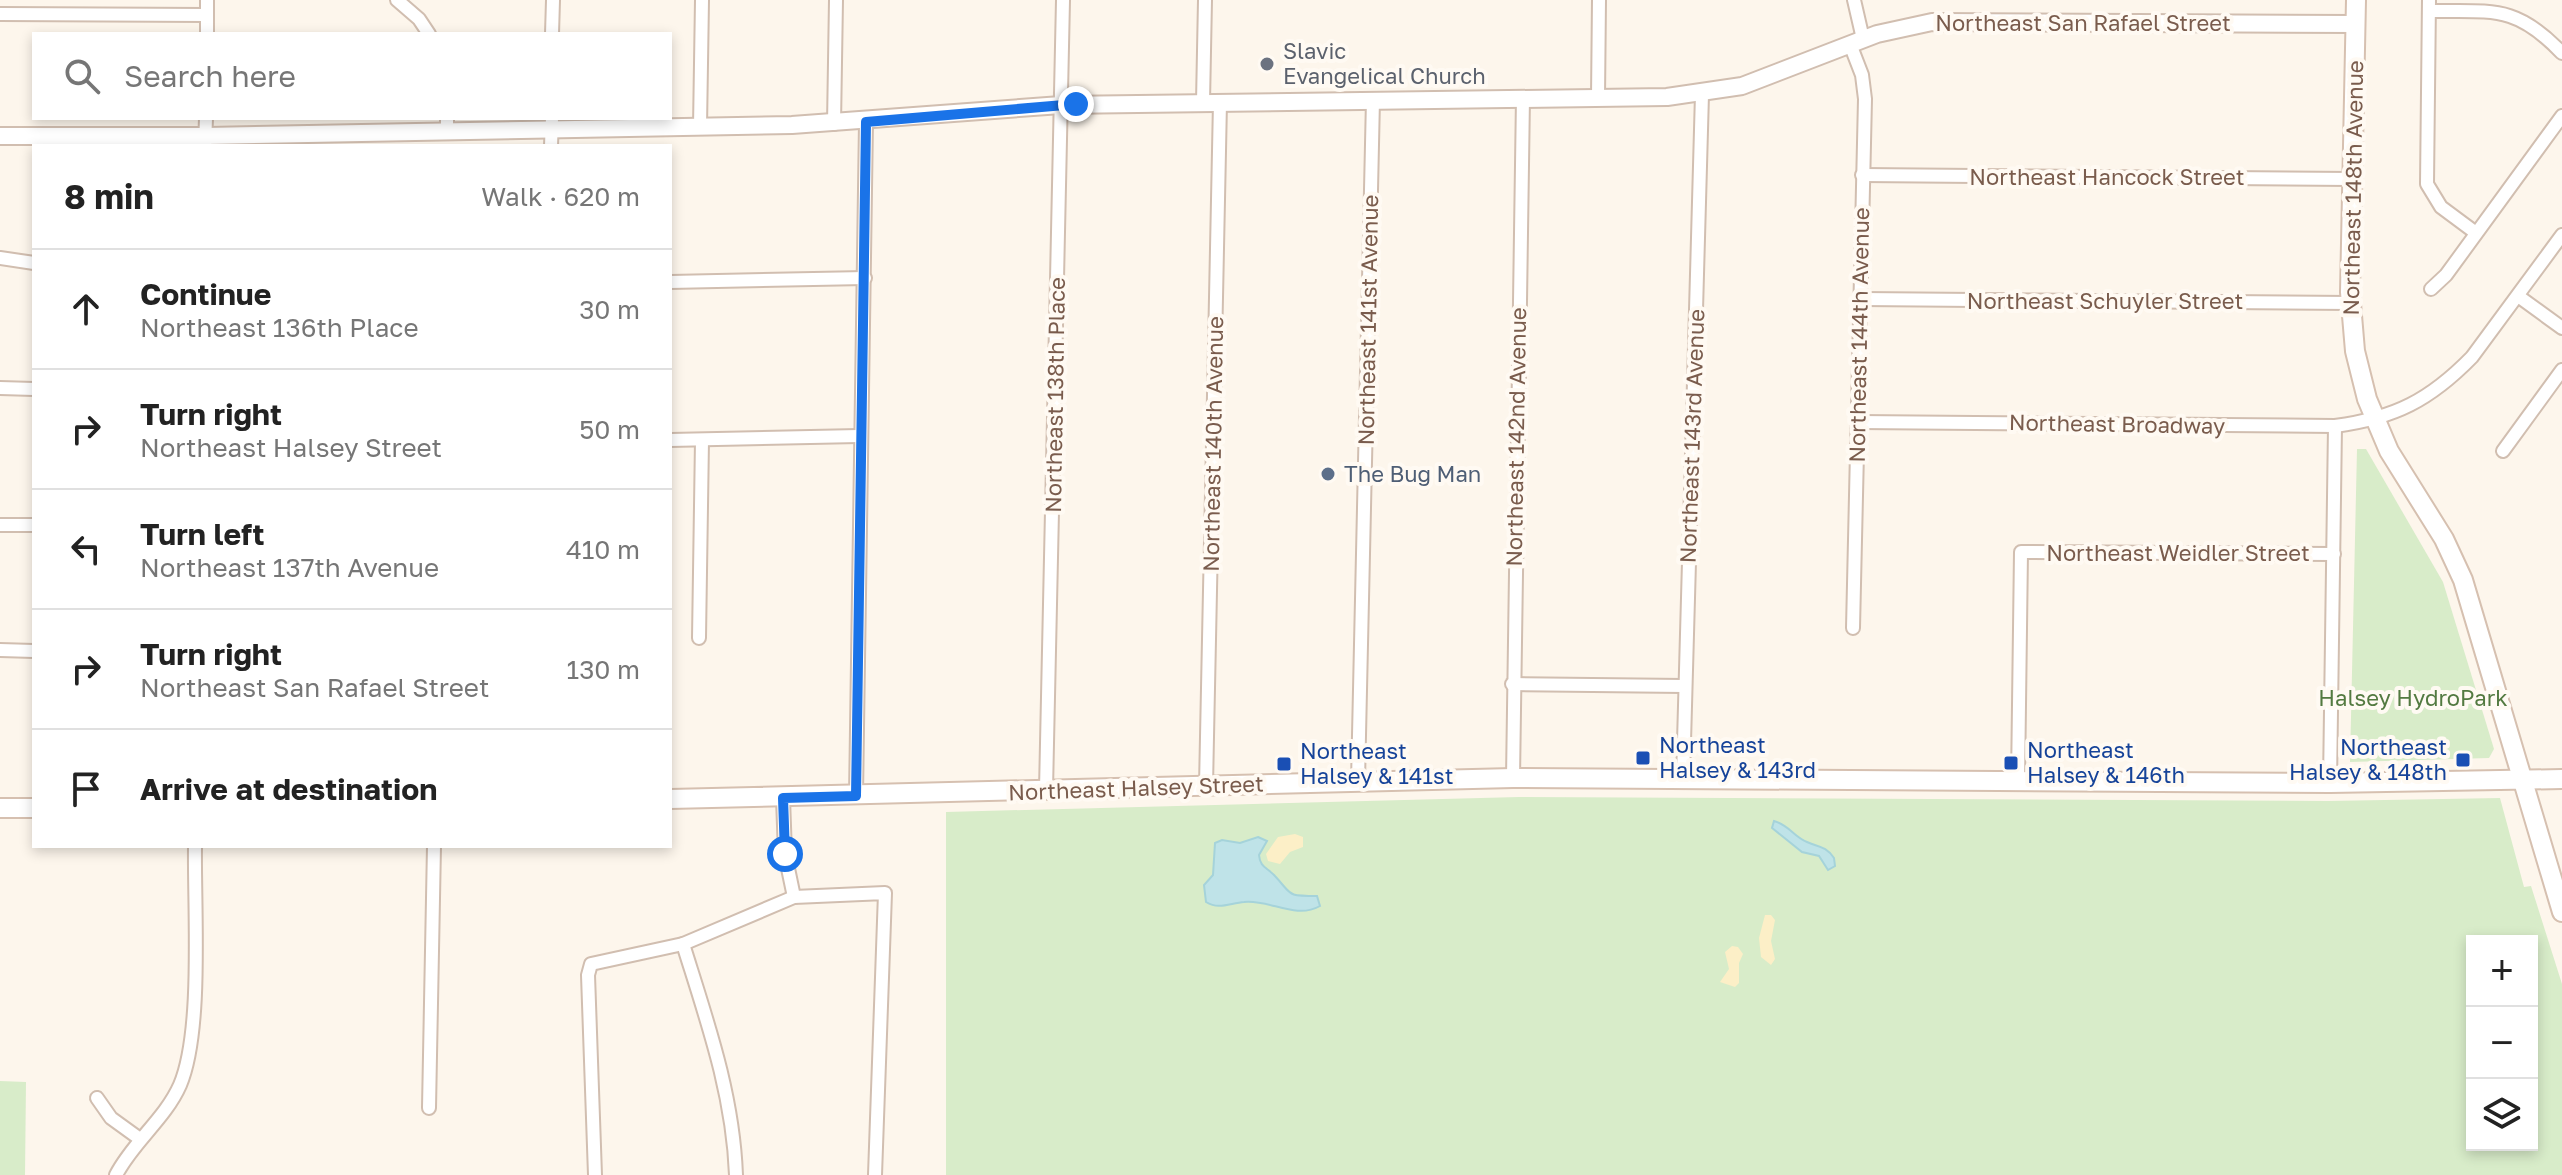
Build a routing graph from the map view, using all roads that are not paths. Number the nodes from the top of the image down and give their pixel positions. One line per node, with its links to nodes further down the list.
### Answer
1 (207, 0): 13 (street)
2 (397, 0): 16 (street)
3 (553, 0): 17 (street)
4 (702, 0): 32 (street)
5 (836, 0): 30 (street)
6 (1063, 0): 26 (street, Northeast 138th Place)
7 (1205, 0): 24 (street)
8 (1599, 0): 22 (street)
9 (1854, 0): 18 (street, Northeast 144th Avenue)
10 (2356, 0): 14 (main road, Northeast 148th Avenue)
11 (2429, 6): 19 (street); 38 (street)
12 (0, 14): 13 (street)
13 (207, 15): 15 (street)
14 (2356, 24): 18 (street, Northeast San Rafael Street); 37 (main road, Northeast 148th Avenue)
15 (207, 32)
16 (428, 32)
17 (552, 32)
18 (1856, 42): 20 (street, Northeast San Rafael Street); 36 (street, Northeast 144th Avenue)
19 (2562, 53)
20 (1702, 94): 22 (street, Northeast San Rafael Street); 67 (street, Northeast 143rd Avenue)
21 (1523, 97): 22 (street, Northeast San Rafael Street); 23 (street, Northeast San Rafael Street); 66 (street, Northeast 142nd Avenue)
22 (1598, 97)
23 (1373, 99): 25 (street, Northeast San Rafael Street); 72 (street, Northeast 141st Avenue)
24 (1203, 102): 25 (street, Northeast San Rafael Street); 26 (street, Northeast San Rafael Street)
25 (1220, 102): 75 (street, Northeast 140th Avenue)
26 (1061, 105): 29 (street, Northeast San Rafael Street); 76 (street, Northeast 138th Place)
27 (2562, 116): 38 (street)
28 (206, 120): 35 (street)
29 (866, 122): 30 (street, Northeast San Rafael Street); 42 (street)
30 (834, 124): 32 (street, Northeast San Rafael Street)
31 (447, 125): 33 (street, Northeast San Rafael Street); 35 (street, Northeast San Rafael Street)
32 (700, 127): 33 (street, Northeast San Rafael Street)
33 (551, 131)
34 (0, 136): 35 (street, Northeast San Rafael Street)
35 (206, 141)
36 (1862, 175): 37 (street, Northeast Hancock Street); 46 (street, Northeast 144th Avenue)
37 (2352, 179): 47 (main road, Northeast 148th Avenue)
38 (2476, 233): 44 (street)
39 (2562, 235): 45 (street)
40 (0, 258): 41 (street)
41 (32, 263)
42 (865, 278): 43 (street); 55 (street)
43 (672, 282)
44 (2431, 289)
45 (2518, 296): 48 (street); 52 (street)
46 (1861, 299): 47 (street, Northeast Schuyler Street); 53 (street, Northeast 144th Avenue)
47 (2350, 303): 52 (main road, Northeast 148th Avenue)
48 (2562, 328)
49 (2562, 370): 58 (street)
50 (0, 388): 51 (street)
51 (32, 389)
52 (2375, 420): 54 (street, Northeast Broadway); 70 (main road, Northeast 148th Avenue)
53 (1858, 422): 54 (street, Northeast Broadway); 62 (street, Northeast 144th Avenue)
54 (2335, 426): 61 (street)
55 (859, 436): 57 (street); 77 (street)
56 (672, 440): 57 (street)
57 (702, 440): 63 (street)
58 (2503, 451)
59 (0, 525): 60 (street)
60 (32, 525)
61 (2334, 554): 73 (street, Northeast Weidler Street); 74 (street)
62 (1853, 628)
63 (699, 638)
64 (0, 650): 65 (street)
65 (32, 651)
66 (1512, 684): 67 (street); 68 (street, Northeast 142nd Avenue)
67 (1684, 686): 69 (street, Northeast 143rd Avenue)
68 (1513, 778): 69 (main road, Northeast Halsey Street); 72 (main road, Northeast Halsey Street)
69 (1683, 778): 73 (main road, Northeast Halsey Street)
70 (2523, 779): 71 (main road, Northeast Halsey Street); 74 (main road, Northeast Halsey Street); 85 (main road, Northeast 148th Avenue)
71 (2562, 779)
72 (1358, 781): 75 (main road, Northeast Halsey Street)
73 (2018, 781): 74 (main road, Northeast Halsey Street)
74 (2330, 783)
75 (1206, 786): 76 (main road, Northeast Halsey Street)
76 (1046, 790): 77 (main road, Northeast Halsey Street)
77 (856, 796): 78 (main road, Northeast Halsey Street)
78 (783, 798): 79 (main road, Northeast Halsey Street); 84 (street)
79 (672, 799)
80 (0, 808): 81 (main road)
81 (32, 808)
82 (195, 848): 91 (street)
83 (434, 848): 90 (street)
84 (794, 897): 87 (street); 95 (street)
85 (2562, 912)
86 (716, 914): 87 (street)
87 (723, 928): 88 (street)
88 (683, 944): 93 (street); 94 (street)
89 (97, 1098): 91 (street)
90 (429, 1108)
91 (140, 1139): 92 (street)
92 (116, 1175)
93 (595, 1175)
94 (736, 1175)
95 (875, 1175)

